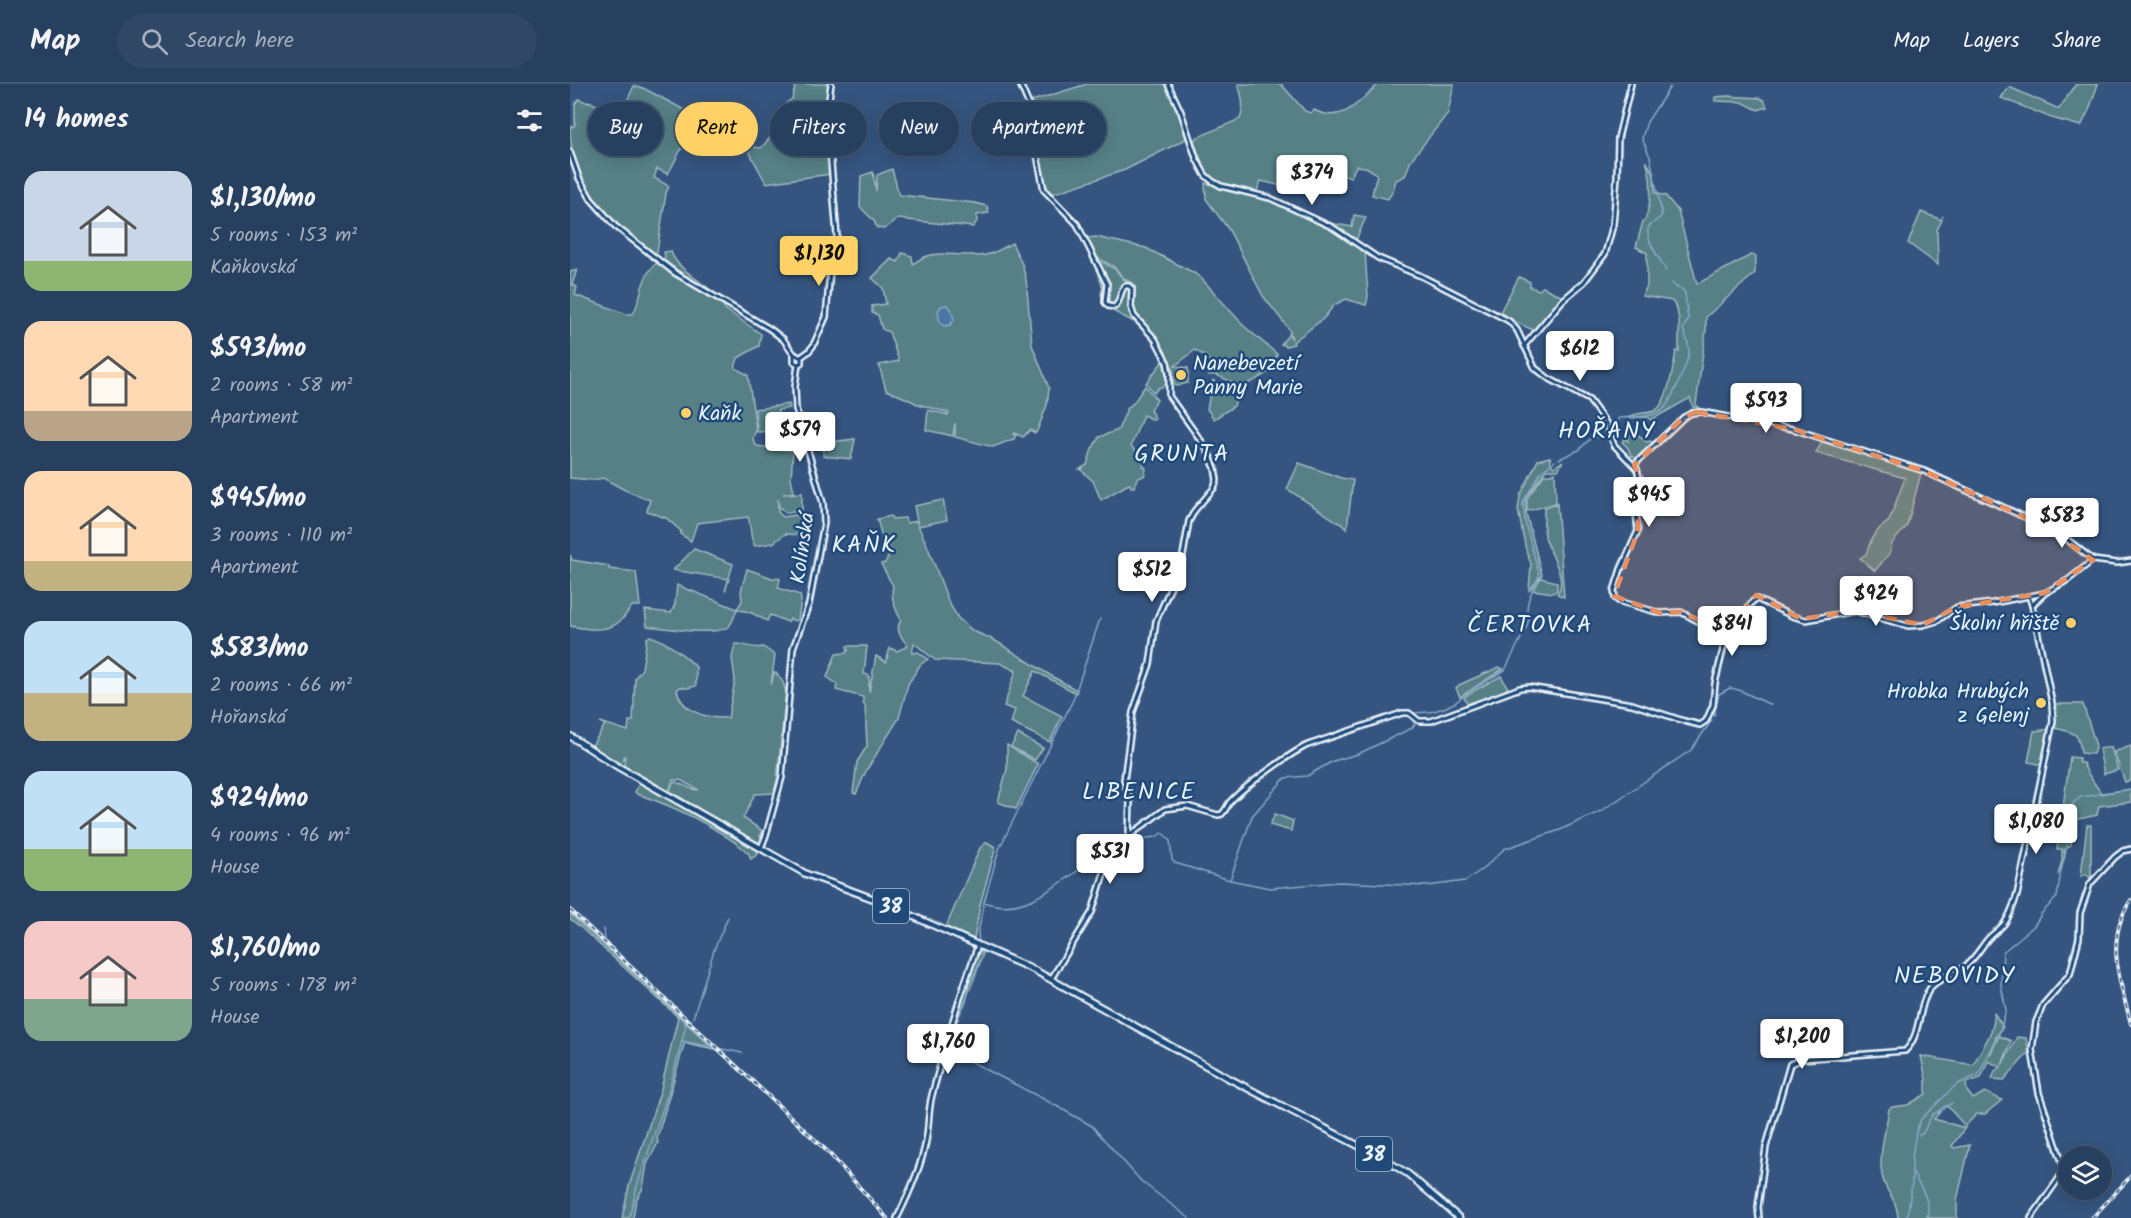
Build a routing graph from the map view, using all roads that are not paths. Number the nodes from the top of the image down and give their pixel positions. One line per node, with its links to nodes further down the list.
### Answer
1 (831, 84): 7 (street)
2 (1020, 84): 17 (street)
3 (1168, 84): 6 (street)
4 (1631, 84): 6 (street)
5 (570, 152): 7 (street)
6 (1524, 346): 9 (street)
7 (798, 357): 8 (street); 8 (street)
8 (798, 364): 18 (street, Kolínská)
9 (1634, 465): 10 (street); 15 (street)
10 (2093, 560): 11 (street); 12 (street)
11 (2131, 561)
12 (2045, 593): 13 (street); 14 (street)
13 (2029, 596): 14 (street); 15 (street)
14 (2032, 605): 27 (street)
15 (1729, 625): 17 (street)
16 (570, 736): 18 (main road, 38)
17 (1129, 836): 24 (street)
18 (760, 849): 20 (main road, 38)
19 (2131, 849): 28 (street)
20 (964, 938): 21 (main road, 38); 23 (street)
21 (978, 945): 22 (main road, 38); 23 (street)
22 (992, 951): 23 (street); 24 (main road, 38)
23 (976, 952): 25 (street)
24 (1051, 979): 26 (main road, 38)
25 (897, 1218)
26 (1459, 1218)
27 (1759, 1218)
28 (2031, 1218)

